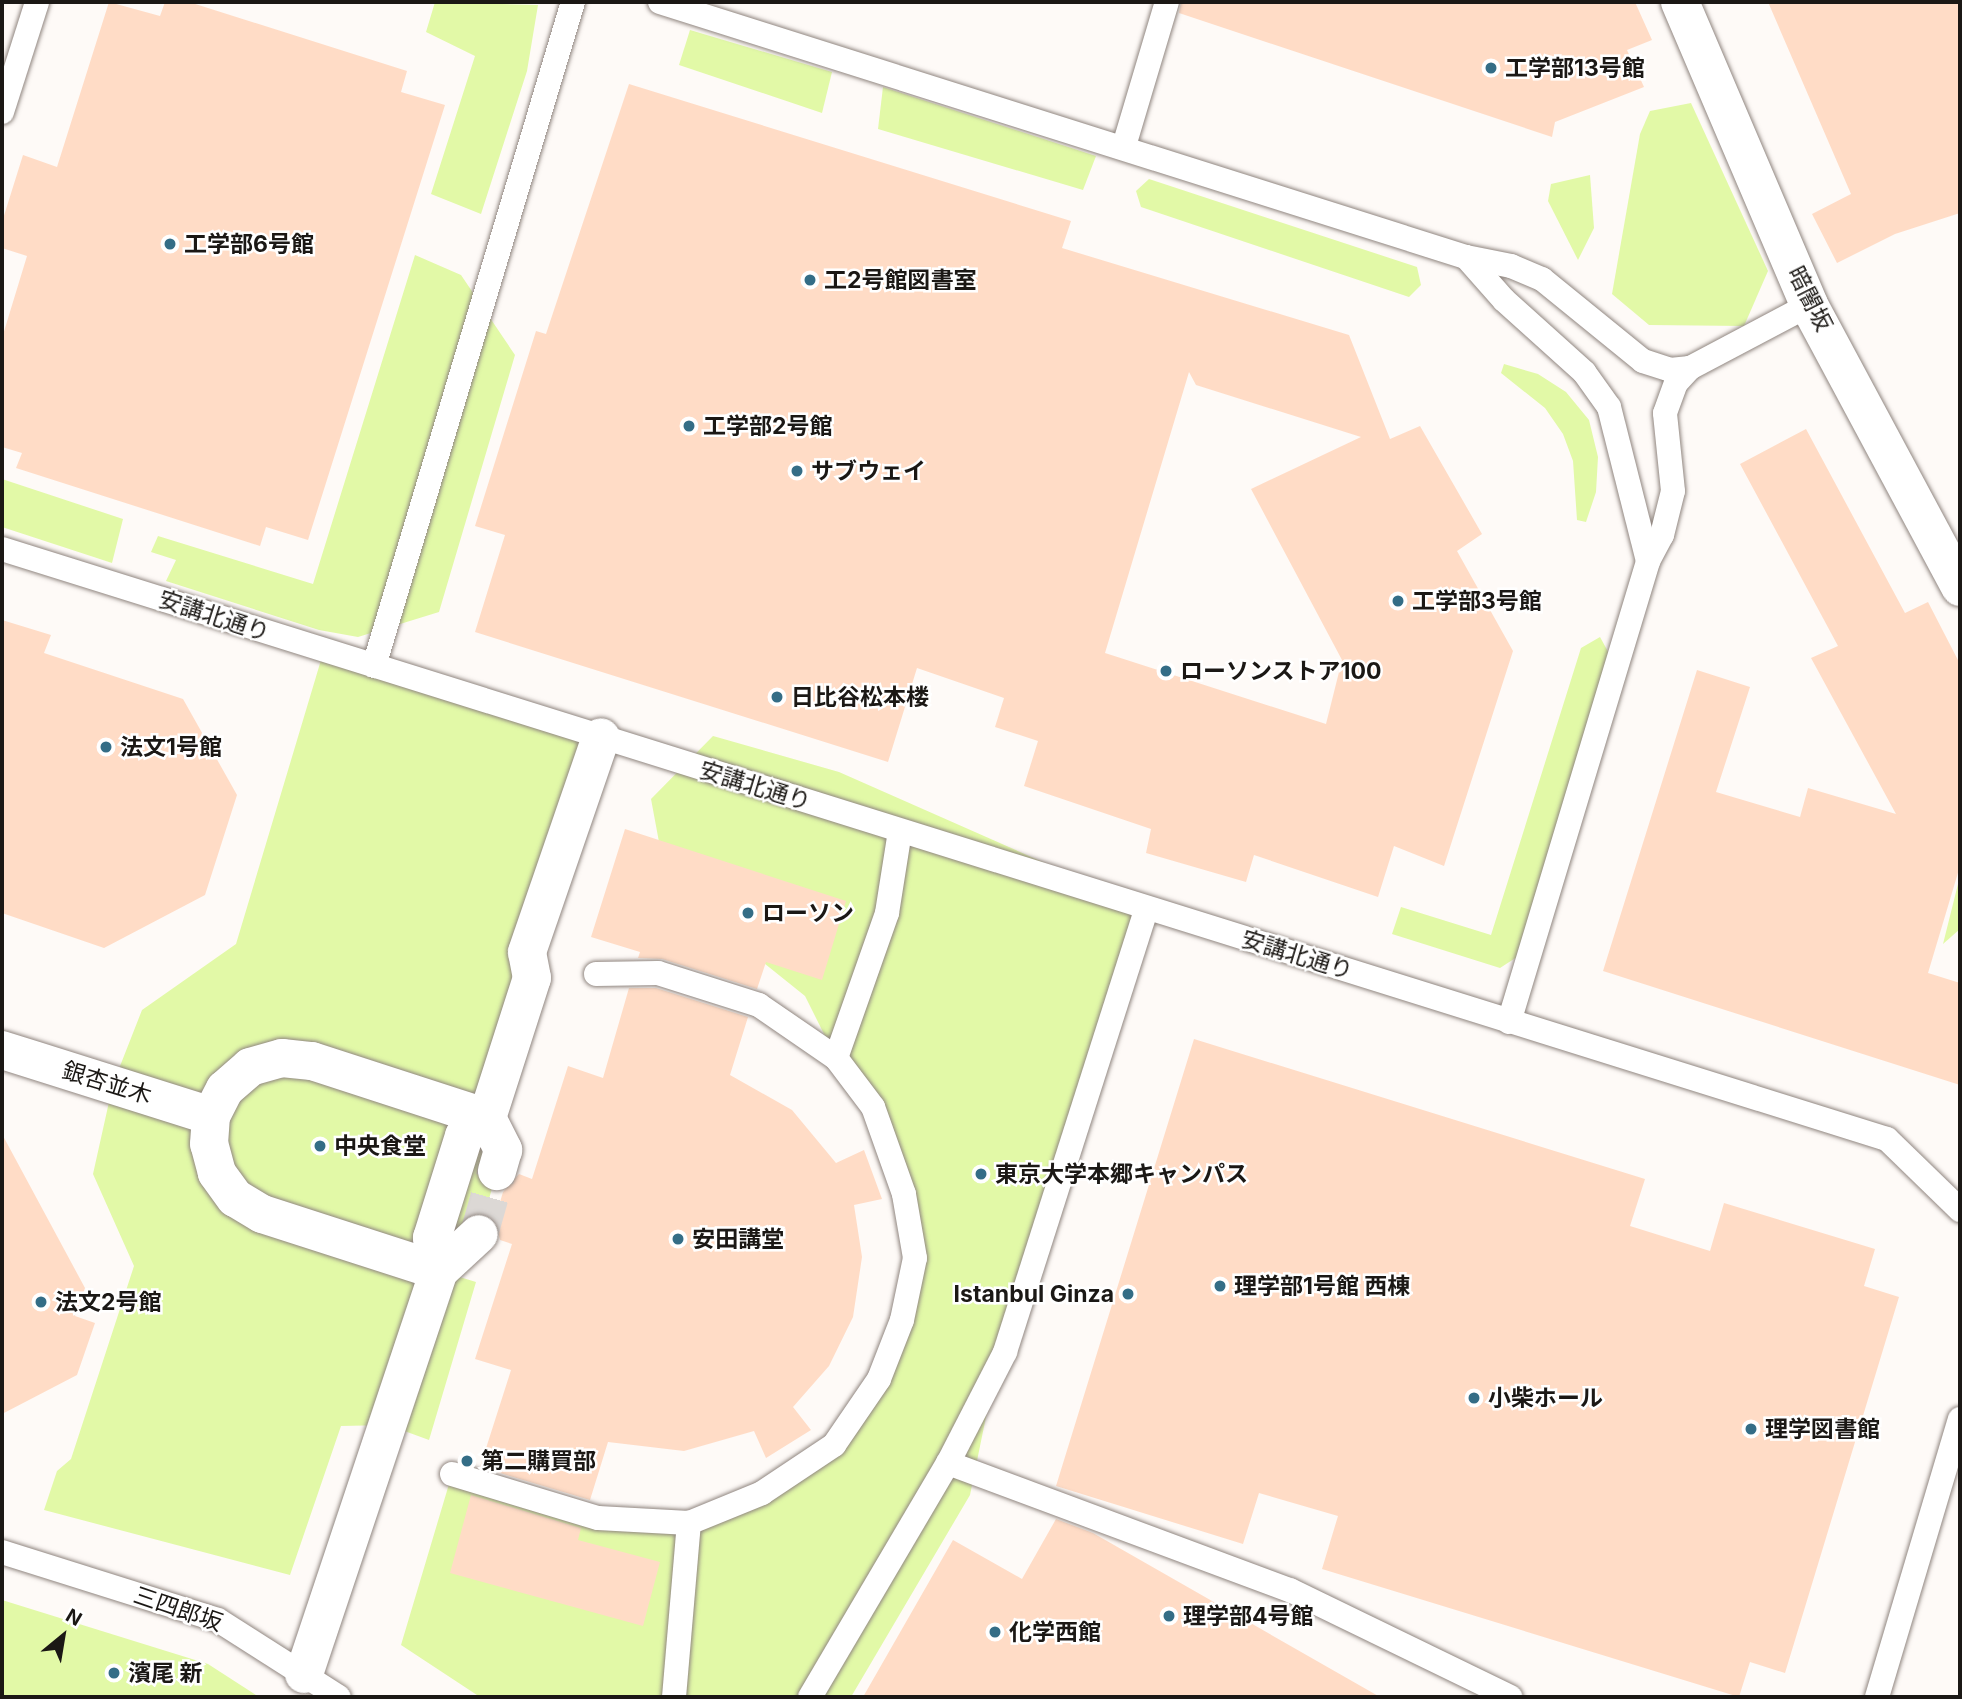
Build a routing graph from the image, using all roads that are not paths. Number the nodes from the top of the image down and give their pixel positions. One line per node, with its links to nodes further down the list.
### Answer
1 (37, 2): 6 (lane)
2 (573, 2): 14 (lane)
3 (660, 2): 7 (lane)
4 (1167, 2): 7 (lane)
5 (1680, 2): 9 (street, 暗闇坂)
6 (2, 112)
7 (1124, 146): 8 (lane)
8 (1466, 257): 10 (lane); 12 (lane)
9 (1809, 305): 10 (lane); 13 (street, 暗闇坂)
10 (1690, 368): 12 (lane)
11 (2, 549): 14 (lane, 安講北通り)
12 (1648, 561): 19 (lane)
13 (1960, 587)
14 (374, 666): 15 (lane, 安講北通り)
15 (601, 737): 16 (lane, 安講北通り); 23 (street)
16 (900, 831): 17 (lane, 安講北通り); 21 (lane)
17 (1147, 908): 19 (lane, 安講北通り); 29 (lane)
18 (596, 974): 21 (lane)
19 (1509, 1022): 25 (lane, 安講北通り)
20 (2, 1050): 22 (street, 銀杏並木)
21 (836, 1058): 31 (lane)
22 (211, 1116): 23 (street); 27 (street)
23 (487, 1118): 24 (street); 27 (street)
24 (497, 1171)
25 (1960, 1210)
26 (479, 1234): 27 (street)
27 (439, 1271): 33 (street)
28 (1960, 1419): 38 (lane)
29 (948, 1464): 36 (lane); 37 (lane)
30 (452, 1474): 31 (lane)
31 (689, 1523): 35 (lane)
32 (2, 1552): 33 (lane, 三四郎坂)
33 (304, 1674): 34 (lane, 三四郎坂)
34 (339, 1697)
35 (674, 1697)
36 (810, 1697)
37 (1510, 1697)
38 (1877, 1697)

